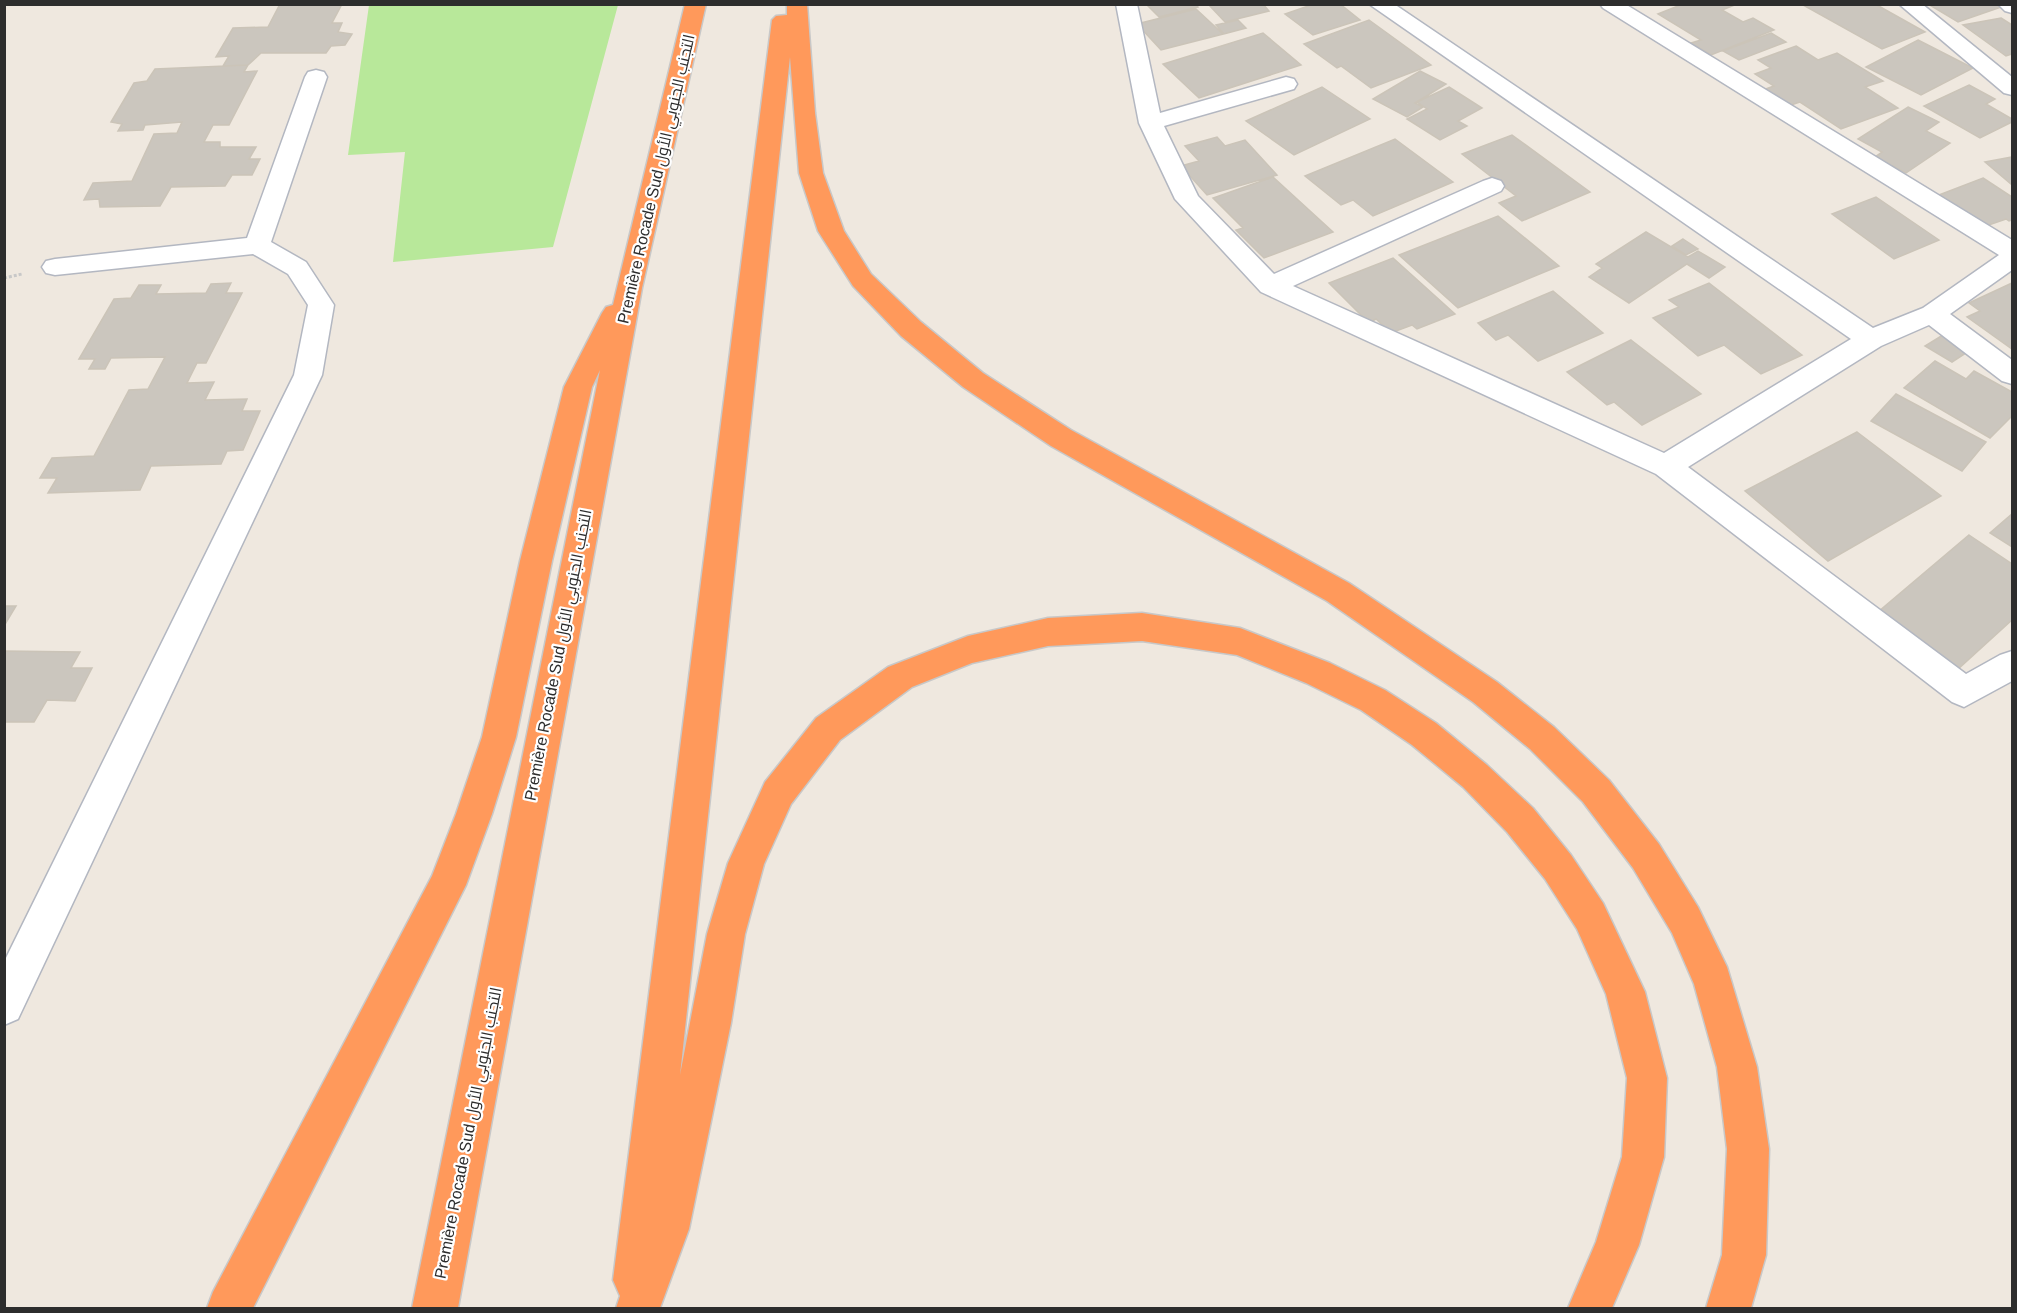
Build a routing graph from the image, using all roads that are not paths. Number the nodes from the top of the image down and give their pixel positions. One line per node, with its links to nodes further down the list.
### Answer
1 (696, 4): 20 (highway, Première Rocade Sud التجنب الجنوبي الأول)
2 (785, 4): 29 (highway)
3 (797, 4): 32 (highway)
4 (1126, 4): 13 (street)
5 (1379, 4): 22 (street)
6 (1610, 4): 16 (street)
7 (1909, 4): 12 (street)
8 (2008, 4): 9 (street)
9 (2013, 7)
10 (316, 77): 15 (street)
11 (1286, 84): 13 (street)
12 (2013, 88)
13 (1151, 123): 19 (street)
14 (1492, 186): 19 (street)
15 (257, 245): 18 (street); 26 (street)
16 (2013, 251)
17 (2013, 258): 21 (street)
18 (55, 267)
19 (1270, 286): 24 (street)
20 (629, 288): 27 (highway); 28 (highway, Première Rocade Sud التجنب الجنوبي الأول)
21 (1932, 314): 22 (street); 23 (street)
22 (1871, 339): 24 (street)
23 (2013, 374)
24 (1666, 466): 25 (street)
25 (2013, 665)
26 (4, 1005)
27 (230, 1308)
28 (435, 1308)
29 (631, 1308)
30 (638, 1308): 31 (highway)
31 (1590, 1308)
32 (1729, 1308)

